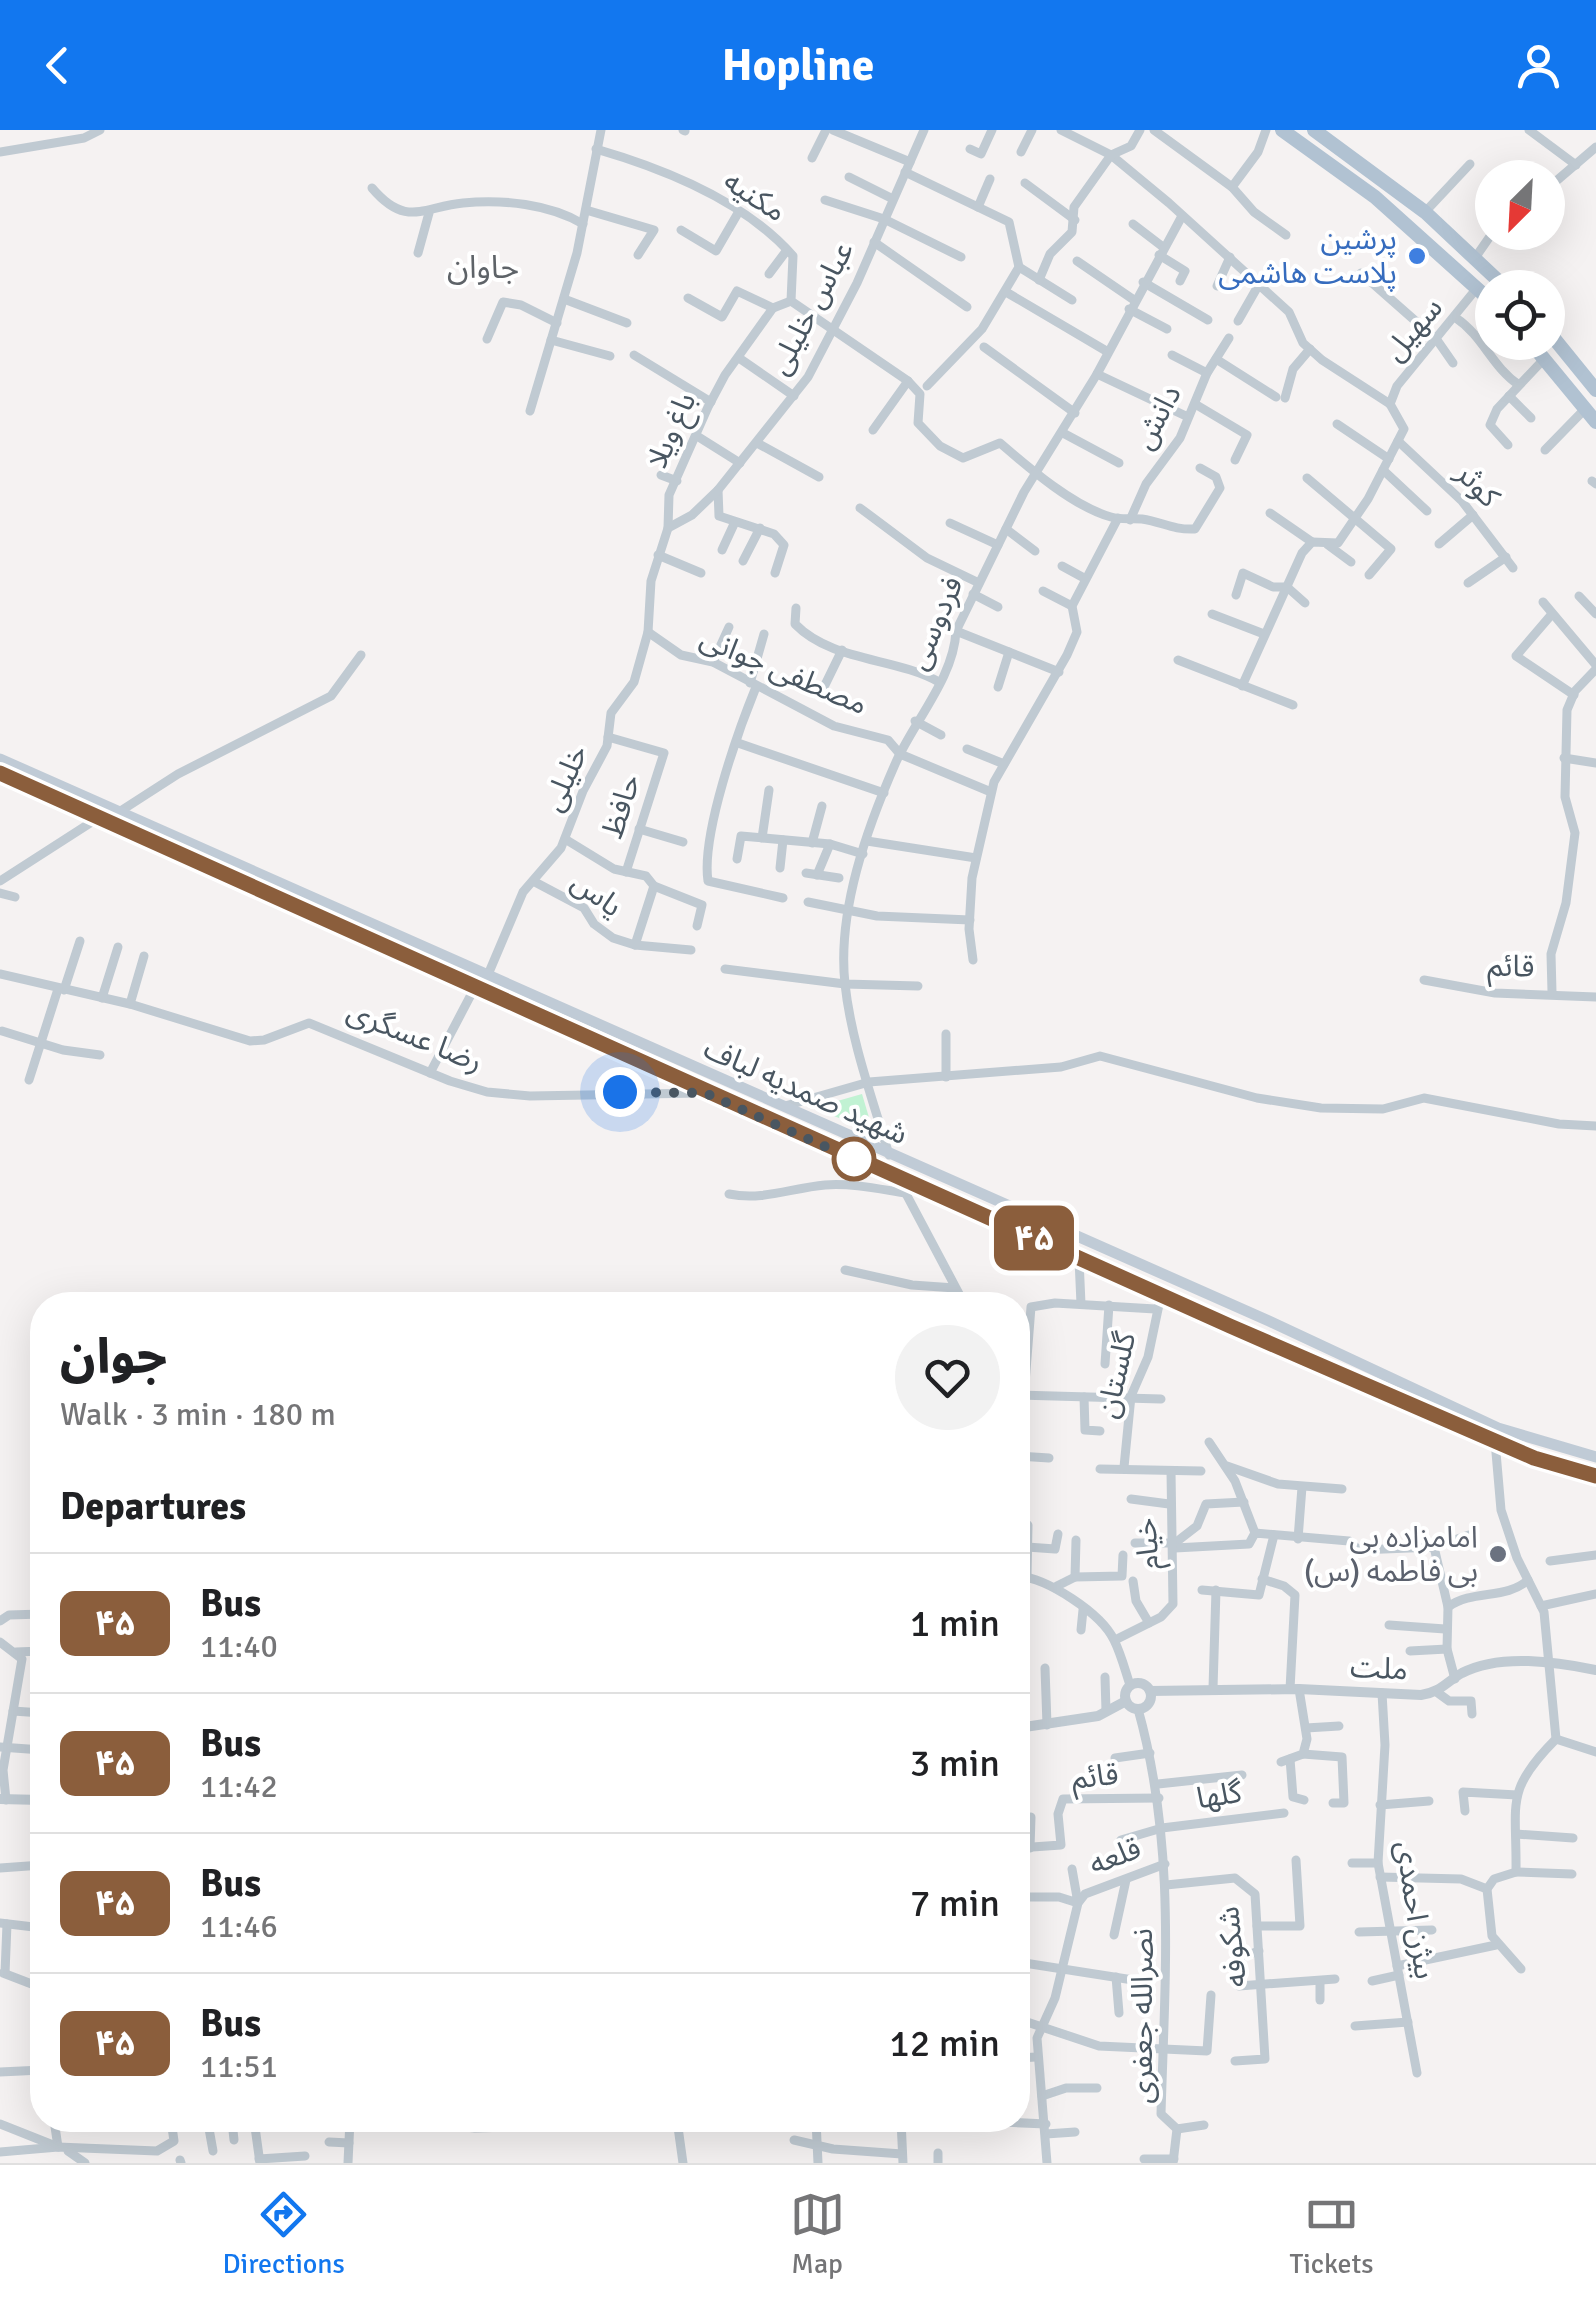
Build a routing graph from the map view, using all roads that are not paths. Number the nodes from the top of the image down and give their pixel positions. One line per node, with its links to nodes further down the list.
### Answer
1 (100, 130): 17 (street)
2 (602, 130): 16 (street)
3 (829, 130): 20 (street); 24 (street)
4 (924, 130): 24 (street, عباس خلیلی)
5 (992, 130): 14 (street)
6 (1032, 130): 18 (street)
7 (1061, 130): 19 (street)
8 (1140, 130): 19 (street)
9 (1154, 130): 30 (street)
10 (1266, 130): 30 (street)
11 (1282, 130): 62 (main road)
12 (1314, 130): 36 (main road)
13 (1528, 130): 21 (street)
14 (970, 148)
15 (1596, 148): 21 (street)
16 (596, 149): 34 (street); 35 (street, مکنیه)
17 (0, 152)
18 (1021, 152)
19 (1111, 155): 38 (street); 40 (street)
20 (812, 158)
21 (1580, 161): 23 (street); 25 (street)
22 (1470, 164): 36 (street)
23 (1596, 165)
24 (908, 168): 32 (street, عباس خلیلی); 33 (street)
25 (1565, 174)
26 (848, 177): 32 (street)
27 (990, 179): 33 (street)
28 (1025, 183): 40 (street)
29 (372, 188): 37 (street)
30 (1232, 188): 44 (street)
31 (825, 200): 39 (street)
32 (893, 200): 39 (street, عباس خلیلی)
33 (978, 207): 55 (street)
34 (586, 210): 41 (street); 50 (street)
35 (738, 212): 43 (street); 46 (street, مکنیه)
36 (1425, 212): 53 (main road)
37 (429, 213): 41 (street); 49 (street)
38 (1182, 216): 48 (street, فردوسی); 52 (street)
39 (884, 219): 45 (street, عباس خلیلی); 51 (street)
40 (1076, 220): 59 (street)
41 (583, 224): 67 (street)
42 (1133, 224): 48 (street)
43 (681, 230)
44 (1286, 235)
45 (874, 242): 72 (street); 79 (street, عباس خلیلی)
46 (788, 250): 57 (street); 70 (street, مکنیه)
47 (1481, 250): 53 (street)
48 (1161, 251): 60 (street); 61 (street, فردوسی)
49 (418, 253)
50 (638, 255)
51 (961, 257)
52 (1230, 258): 63 (street); 64 (street)
53 (1475, 258): 56 (main road)
54 (1077, 261): 71 (street)
55 (1019, 268): 59 (street); 65 (street)
56 (1487, 270)
57 (769, 274)
58 (1362, 274): 84 (street)
59 (1038, 280): 68 (street)
60 (1180, 280)
61 (1143, 282): 71 (street, فردوسی); 75 (street)
62 (1475, 283)
63 (1217, 286)
64 (1258, 286): 76 (street); 86 (street)
65 (1006, 292): 87 (street); 102 (street)
66 (688, 298): 73 (street)
67 (564, 299): 77 (street); 78 (street)
68 (1072, 300)
69 (1475, 300): 74 (street, سهیل)
70 (791, 301): 73 (street); 79 (street)
71 (1132, 305): 80 (street); 87 (street, فردوسی)
72 (967, 307)
73 (773, 308): 92 (street, باغ ویلا)
74 (1456, 318): 84 (street, سهیل); 101 (street)
75 (1208, 320)
76 (1238, 321)
77 (556, 322): 82 (street); 83 (street)
78 (627, 323)
79 (834, 327): 100 (street); 104 (street, عباس خلیلی)
80 (1167, 329)
81 (1230, 338): 93 (street, دانش)
82 (487, 339)
83 (551, 340): 91 (street); 110 (street)
84 (1437, 340): 97 (street); 108 (street, سهیل)
85 (984, 347): 111 (street)
86 (1310, 348): 93 (street); 108 (street)
87 (1108, 352): 99 (street, فردوسی)
88 (1565, 353): 103 (main road)
89 (634, 355): 106 (street)
90 (1172, 355): 98 (street)
91 (610, 356)
92 (740, 358): 104 (street); 106 (street, باغ ویلا)
93 (1216, 359): 98 (street, دانش)
94 (1543, 360): 101 (street)
95 (1545, 360): 109 (main road)
96 (1556, 360): 103 (main road)
97 (1454, 363)
98 (1207, 373): 107 (street, دانش)
99 (1097, 374): 111 (street, فردوسی); 112 (street)
100 (908, 381): 116 (street); 130 (street, دانش)
101 (1519, 385): 105 (street)
102 (927, 386)
103 (1596, 393)
104 (794, 396): 120 (street, عباس خلیلی)
105 (1508, 396): 113 (street); 121 (street)
106 (710, 402): 118 (street, باغ ویلا)
107 (1195, 404): 112 (street, دانش); 124 (street)
108 (1390, 404): 119 (street)
109 (1585, 409): 114 (main road); 122 (street)
110 (530, 411)
111 (1075, 413): 117 (street, فردوسی)
112 (1188, 416): 140 (street, دانش)
113 (1532, 418)
114 (1596, 422)
115 (1336, 424): 123 (street)
116 (873, 430)
117 (1064, 433): 126 (street); 130 (street, فردوسی)
118 (697, 436): 125 (street); 133 (street, باغ ویلا)
119 (1398, 441): 123 (street); 138 (street, کوثر)
120 (757, 442): 125 (street, عباس خلیلی); 131 (street)
121 (1508, 446)
122 (1545, 450)
123 (1390, 459): 128 (street)
124 (1236, 460)
125 (740, 463): 134 (street, عباس خلیلی)
126 (1119, 463)
127 (1200, 468): 140 (street, دانش)
128 (1384, 470): 136 (street); 141 (street)
129 (660, 475): 133 (street)
130 (1037, 475): 139 (street, دانش); 146 (street, فردوسی)
131 (818, 477)
132 (1307, 478): 141 (street)
133 (677, 481): 144 (street, باغ ویلا)
134 (718, 490): 143 (street); 144 (street, عباس خلیلی)
135 (860, 508): 163 (street)
136 (1428, 511)
137 (1270, 513): 147 (street)
138 (1473, 515): 149 (street); 154 (street, کوثر)
139 (1118, 518): 140 (street, دانش); 162 (street)
140 (1130, 520)
141 (1354, 520): 148 (street); 161 (street)
142 (950, 523): 150 (street)
143 (734, 524): 145 (street); 151 (street)
144 (668, 528): 153 (street, خلیلی)
145 (760, 528): 155 (street); 159 (street)
146 (1006, 529): 150 (street, فردوسی); 152 (street)
147 (1312, 542): 148 (street); 165 (street)
148 (1326, 543): 156 (street)
149 (1438, 544)
150 (998, 545): 163 (street, فردوسی)
151 (722, 550)
152 (1035, 551)
153 (658, 555): 160 (street); 180 (street, خلیلی)
154 (1506, 557): 158 (street, کوثر); 164 (street)
155 (743, 562)
156 (1351, 562)
157 (1062, 566): 162 (street)
158 (1513, 568)
159 (775, 572)
160 (701, 573)
161 (1369, 575)
162 (1084, 578): 172 (street)
163 (979, 583): 167 (street, فردوسی)
164 (1468, 583)
165 (1287, 586): 168 (street); 171 (street); 182 (street)
166 (1043, 591): 172 (street)
167 (973, 594): 173 (street); 179 (street, فردوسی)
168 (1236, 594)
169 (1579, 596): 177 (street)
170 (1542, 602): 176 (street)
171 (1305, 603)
172 (1072, 606): 189 (street)
173 (998, 607)
174 (796, 608): 183 (street)
175 (1212, 614): 182 (street)
176 (1552, 614): 188 (street); 197 (street)
177 (1596, 614)
178 (729, 627): 187 (street)
179 (956, 631): 184 (street); 191 (street, فردوسی)
180 (648, 632): 187 (street, مصطفی جوانی); 201 (street, خلیلی)
181 (764, 634): 193 (street)
182 (1264, 634): 195 (street)
183 (842, 650): 191 (street); 194 (street)
184 (1009, 652): 189 (street); 196 (street)
185 (361, 655): 214 (street)
186 (1178, 660): 195 (street)
187 (714, 662): 193 (street, مصطفی جوانی)
188 (1596, 667): 192 (street)
189 (1059, 672): 208 (street)
190 (958, 677): 191 (street)
191 (941, 678): 199 (street, فردوسی)
192 (1592, 681): 197 (street)
193 (753, 685): 202 (street); 204 (street, مصطفی جوانی)
194 (824, 686)
195 (1242, 686): 198 (street)
196 (998, 687)
197 (1574, 695): 206 (street)
198 (1294, 705)
199 (915, 721): 200 (street); 204 (street, فردوسی)
200 (940, 735)
201 (608, 736): 216 (street, حافظ); 218 (street, خلیلی)
202 (738, 743): 212 (street); 235 (street)
203 (966, 748): 208 (street)
204 (900, 754): 211 (street, مصطفی جوانی); 212 (street, فردوسی)
205 (0, 758): 214 (main road, شهید صمدیه لباف)
206 (1564, 758): 207 (street); 254 (street)
207 (1596, 763)
208 (1004, 764): 211 (street)
209 (0, 773): 215 (main road, شهید صمدیه لباف)
210 (769, 790): 217 (street)
211 (991, 792): 225 (street)
212 (884, 793): 221 (street, فردوسی)
213 (822, 806): 222 (street)
214 (119, 812): 248 (main road, شهید صمدیه لباف)
215 (98, 818): 230 (street); 252 (main road, شهید صمدیه لباف)
216 (639, 829): 220 (street); 228 (street, حافظ)
217 (762, 838): 219 (street); 226 (street)
218 (565, 840): 228 (street); 231 (street, خلیلی)
219 (784, 840): 222 (street); 227 (street)
220 (683, 842)
221 (866, 842): 224 (street, فردوسی); 225 (street)
222 (812, 843): 223 (street)
223 (830, 844): 224 (street); 229 (street)
224 (863, 854): 237 (street, فردوسی)
225 (976, 858): 238 (street)
226 (737, 859)
227 (780, 868)
228 (626, 872): 232 (street)
229 (838, 878)
230 (0, 880)
231 (533, 881): 241 (street, یاس); 248 (street, خلیلی)
232 (654, 886): 239 (street); 241 (street)
233 (0, 893): 234 (street)
234 (15, 897)
235 (783, 898)
236 (808, 902): 237 (street)
237 (848, 912): 238 (street); 250 (street, فردوسی)
238 (970, 920): 245 (street)
239 (696, 926)
240 (80, 941): 253 (street)
241 (635, 945): 243 (street, یاس)
242 (118, 947): 256 (street)
243 (691, 950)
244 (144, 956): 257 (street)
245 (973, 960)
246 (725, 968): 250 (street)
247 (0, 974): 253 (street, رضا عسگری)
248 (487, 976): 259 (main road, شهید صمدیه لباف)
249 (1424, 980): 254 (street, قائم)
250 (845, 984): 251 (street); 267 (street, فردوسی)
251 (918, 986)
252 (475, 987): 262 (main road, شهید صمدیه لباف); 264 (street)
253 (61, 989): 256 (street, رضا عسگری); 261 (street)
254 (1552, 992): 255 (street, قائم)
255 (1596, 997)
256 (102, 998): 257 (street, رضا عسگری)
257 (130, 1004): 264 (street, رضا عسگری)
258 (2, 1032): 261 (street)
259 (614, 1033): 262 (main road); 269 (main road, شهید صمدیه لباف)
260 (946, 1034): 265 (street)
261 (40, 1044): 263 (street); 266 (street)
262 (606, 1048): 268 (main road, شهید صمدیه لباف)
263 (100, 1055)
264 (430, 1072): 268 (street, رضا عسگری)
265 (946, 1078): 267 (street); 270 (street)
266 (28, 1080)
267 (869, 1082): 269 (street); 271 (street, فردوسی)
268 (705, 1093): 272 (main road, شهید صمدیه لباف)
269 (781, 1108): 271 (main road, شهید صمدیه لباف)
270 (1596, 1126)
271 (889, 1155): 289 (main road, شهید صمدیه لباف)
272 (898, 1178): 274 (street); 275 (main road, شهید صمدیه لباف)
273 (730, 1194): 274 (street)
274 (906, 1194): 277 (street)
275 (1080, 1258): 279 (main road, شهید صمدیه لباف); 280 (street)
276 (845, 1270): 277 (street)
277 (955, 1288): 278 (street)
278 (957, 1292)
279 (1162, 1295): 282 (street, گلستان); 290 (main road, شهید صمدیه لباف)
280 (1080, 1304): 281 (street); 283 (street)
281 (1108, 1305): 282 (street); 284 (street)
282 (1155, 1309): 286 (street, گلستان)
283 (1030, 1316)
284 (1106, 1364)
285 (1030, 1395): 287 (street)
286 (1131, 1396): 287 (street); 288 (street); 298 (street, گلستان)
287 (1084, 1397): 291 (street)
288 (1161, 1400)
289 (1439, 1400): 290 (main road); 295 (main road, شهید صمدیه لباف)
290 (1434, 1415): 293 (main road, شهید صمدیه لباف)
291 (1100, 1431)
292 (1209, 1442): 297 (street)
293 (1495, 1442): 302 (main road, شهید صمدیه لباف); 326 (street)
294 (1030, 1457): 296 (street)
295 (1596, 1457)
296 (1049, 1458)
297 (1228, 1466): 303 (street); 306 (street)
298 (1124, 1467): 299 (street); 300 (street)
299 (1100, 1469)
300 (1171, 1470): 301 (street); 307 (street, خیام)
301 (1201, 1471)
302 (1596, 1476)
303 (1302, 1486): 304 (street); 309 (street)
304 (1342, 1489)
305 (1131, 1500): 307 (street)
306 (1244, 1502): 310 (street); 317 (street)
307 (1169, 1504): 317 (street, خیام)
308 (1286, 1504): 309 (street)
309 (1301, 1505): 314 (street)
310 (1254, 1533): 312 (street); 317 (street)
311 (1058, 1534): 318 (street)
312 (1274, 1535): 314 (street); 325 (street)
313 (1469, 1536): 319 (street)
314 (1298, 1539): 319 (street)
315 (1076, 1540): 323 (street)
316 (1135, 1542): 317 (street)
317 (1175, 1546): 337 (street, خیام)
318 (1030, 1547)
319 (1434, 1547): 333 (street)
320 (1122, 1555): 323 (street)
321 (1596, 1555): 322 (street)
322 (1550, 1561)
323 (1075, 1577): 328 (street)
324 (1030, 1578): 328 (street)
325 (1262, 1579): 330 (street); 354 (street)
326 (1528, 1580): 332 (street); 333 (street)
327 (1134, 1581): 337 (street)
328 (1057, 1586): 334 (street)
329 (1202, 1590): 330 (street)
330 (1216, 1590): 353 (street)
331 (1596, 1594): 332 (street)
332 (1541, 1606): 347 (street)
333 (1448, 1607): 339 (street)
334 (1083, 1610): 340 (street); 341 (street)
335 (30, 1614): 336 (street)
336 (0, 1621)
337 (1149, 1623): 341 (street)
338 (1389, 1625): 339 (street)
339 (1446, 1628): 343 (street)
340 (1081, 1630)
341 (1114, 1640): 352 (street)
342 (0, 1642): 346 (street)
343 (1447, 1649): 345 (street); 351 (street)
344 (30, 1651): 346 (street)
345 (1410, 1651)
346 (16, 1652): 361 (street)
347 (1552, 1660): 349 (street, ملت); 351 (street, ملت); 370 (street)
348 (1046, 1668): 366 (street)
349 (1596, 1670)
350 (1105, 1677): 362 (street)
351 (1455, 1679): 357 (street, ملت)
352 (1130, 1685): 355 (street); 358 (street)
353 (1213, 1688): 354 (street, ملت); 355 (street, ملت)
354 (1294, 1689): 356 (street, ملت); 369 (street)
355 (1150, 1691): 360 (street)
356 (1382, 1693): 357 (street, ملت); 386 (street, بیژن احمدی)
357 (1438, 1693): 359 (street)
358 (1126, 1701): 360 (street); 362 (street)
359 (1449, 1701): 364 (street); 365 (street)
360 (1138, 1709): 374 (street, قلعه)
361 (13, 1711): 363 (street); 371 (street)
362 (1106, 1711): 366 (street)
363 (30, 1713)
364 (1450, 1714)
365 (1472, 1714)
366 (1048, 1725): 368 (street)
367 (1339, 1726): 369 (street)
368 (1030, 1727)
369 (1306, 1728): 375 (street)
370 (1556, 1738): 373 (street); 379 (street)
371 (3, 1747): 372 (street); 381 (street)
372 (30, 1749)
373 (1596, 1752)
374 (1150, 1754): 376 (street); 378 (street, قلعه)
375 (1302, 1754): 383 (street); 385 (street)
376 (1116, 1758)
377 (1242, 1776): 378 (street)
378 (1158, 1784): 380 (street, قلعه)
379 (1517, 1795): 387 (street); 391 (street)
380 (1160, 1798): 390 (street, قلعه); 394 (street, قائم)
381 (3, 1799): 382 (street)
382 (30, 1800)
383 (1304, 1800)
384 (1429, 1801): 386 (street)
385 (1333, 1803)
386 (1380, 1805): 397 (street, بیژن احمدی)
387 (1465, 1810)
388 (1284, 1814): 390 (street, گلها)
389 (1031, 1817): 394 (street)
390 (1162, 1828): 393 (street, گلها); 398 (street, قلعه)
391 (1516, 1834): 392 (street); 402 (street)
392 (1572, 1838)
393 (1122, 1840)
394 (1030, 1848)
395 (1296, 1860): 411 (street)
396 (1352, 1863): 397 (street)
397 (1378, 1863): 404 (street, بیژن احمدی)
398 (1165, 1864): 405 (street, قلعه); 406 (street, نصرالله جعفری)
399 (30, 1867): 400 (street)
400 (0, 1868)
401 (1072, 1869): 409 (street)
402 (1516, 1872): 403 (street); 407 (street)
403 (1572, 1874)
404 (1380, 1877): 407 (street); 415 (street, بیژن احمدی)
405 (1126, 1880): 409 (street, قلعه); 416 (street)
406 (1166, 1886): 411 (street, شکوفه); 440 (street, نصرالله جعفری)
407 (1487, 1889): 417 (street)
408 (1030, 1897): 409 (street)
409 (1078, 1903): 422 (street, قلعه)
410 (4, 1924): 412 (street); 424 (street)
411 (1257, 1926): 418 (street, شکوفه)
412 (30, 1927)
413 (1432, 1930): 415 (street)
414 (1358, 1932): 415 (street)
415 (1391, 1933): 423 (street, بیژن احمدی)
416 (1114, 1936)
417 (1496, 1945): 421 (street); 423 (street)
418 (1259, 1951): 419 (street); 432 (street, شکوفه)
419 (1236, 1958)
420 (1030, 1964): 422 (street)
421 (1521, 1969)
422 (1062, 1970): 425 (street); 439 (street, قلعه)
423 (1398, 1970): 429 (street); 436 (street, بیژن احمدی)
424 (2, 1973): 430 (street)
425 (1116, 1977): 427 (street); 435 (street)
426 (1336, 1979): 428 (street)
427 (1133, 1980)
428 (1320, 1981): 432 (street); 434 (street)
429 (1372, 1981)
430 (30, 1984)
431 (1239, 1986): 432 (street)
432 (1262, 1987): 443 (street, شکوفه)
433 (1211, 1995): 440 (street)
434 (1320, 2000)
435 (1119, 2013)
436 (1408, 2022): 438 (street); 446 (street, بیژن احمدی)
437 (1030, 2023): 439 (street)
438 (1355, 2026)
439 (1042, 2027): 440 (street); 442 (street, قلعه)
440 (1163, 2052): 453 (street, نصرالله جعفری)
441 (1030, 2057): 442 (street)
442 (1036, 2057): 448 (street, قلعه)
443 (1235, 2061)
444 (30, 2071): 445 (street)
445 (0, 2072)
446 (1417, 2073)
447 (1097, 2088): 448 (street)
448 (1042, 2096): 452 (street, قلعه)
449 (0, 2124): 469 (street)
450 (1204, 2125): 453 (street)
451 (1030, 2127): 452 (street)
452 (1046, 2129): 463 (street); 483 (street, قلعه)
453 (1177, 2129): 477 (street, نصرالله جعفری)
454 (56, 2132): 469 (street)
455 (173, 2132): 470 (street)
456 (210, 2132): 471 (street)
457 (233, 2132): 464 (street)
458 (256, 2132): 476 (street)
459 (349, 2132): 467 (street)
460 (679, 2132): 481 (street)
461 (815, 2132): 468 (street)
462 (902, 2132): 474 (street)
463 (1075, 2132)
464 (234, 2140)
465 (794, 2140): 468 (street)
466 (328, 2142): 467 (street)
467 (349, 2142): 480 (street)
468 (814, 2146): 474 (street); 482 (street)
469 (58, 2147): 470 (street); 472 (street); 478 (street)
470 (157, 2150): 479 (street)
471 (213, 2151)
472 (0, 2152)
473 (305, 2156): 476 (street)
474 (903, 2158)
475 (1144, 2159): 477 (street)
476 (260, 2161)
477 (1174, 2161)
478 (83, 2163)
479 (159, 2163)
480 (348, 2163)
481 (683, 2163)
482 (818, 2163)
483 (1047, 2163)

